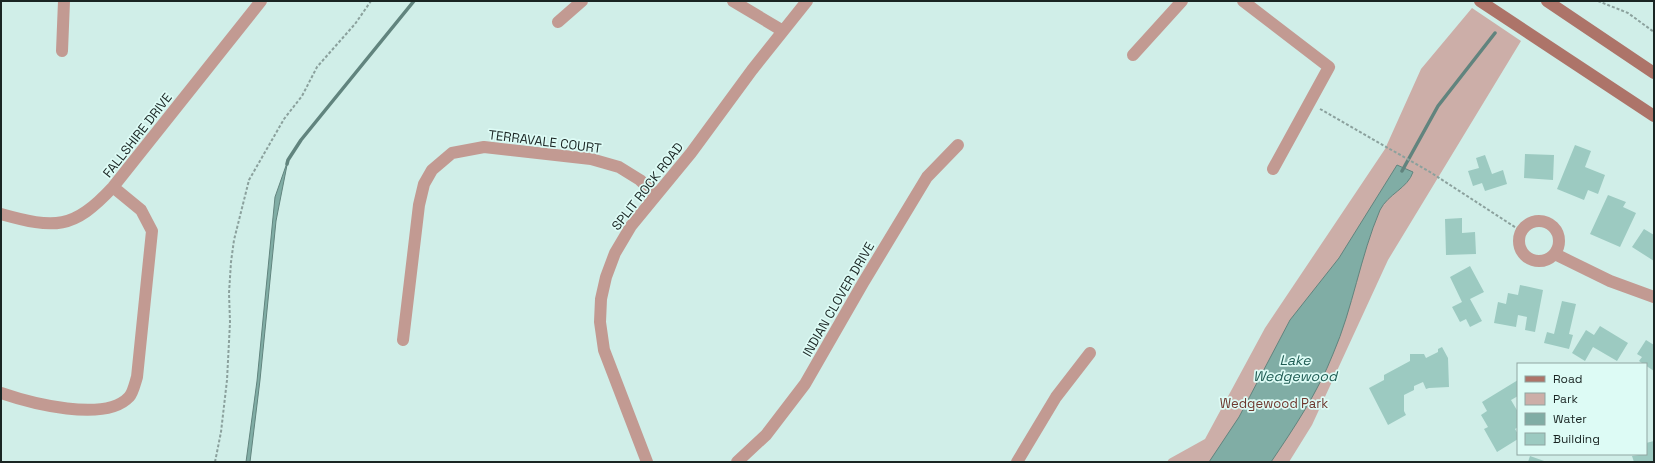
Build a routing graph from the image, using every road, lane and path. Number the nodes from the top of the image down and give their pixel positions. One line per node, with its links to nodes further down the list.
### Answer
1 (64, 1): 15 (street)
2 (260, 1): 22 (street, FALLSHIRE DRIVE)
3 (371, 1): 31 (path)
4 (582, 1): 12 (street)
5 (733, 1): 13 (street)
6 (807, 1): 13 (street, SPLIT ROCK ROAD)
7 (1182, 1): 16 (street)
8 (1243, 1): 18 (street)
9 (1480, 1): 19 (main road)
10 (1547, 1): 17 (main road)
11 (1598, 1): 14 (path)
12 (558, 22)
13 (783, 31): 23 (street, SPLIT ROCK ROAD)
14 (1654, 32)
15 (62, 51)
16 (1133, 55)
17 (1654, 73)
18 (1309, 103): 21 (street); 25 (path)
19 (1654, 116)
20 (958, 144): 33 (street, INDIAN CLOVER DRIVE)
21 (1273, 169)
22 (113, 187): 24 (street, FALLSHIRE DRIVE); 30 (street)
23 (656, 195): 28 (street, TERRAVALE COURT); 32 (street, SPLIT ROCK ROAD)
24 (1, 214)
25 (1521, 231): 26 (street); 26 (street)
26 (1554, 254): 27 (street)
27 (1654, 297)
28 (403, 340)
29 (1090, 353): 34 (street)
30 (1, 393)
31 (215, 462)
32 (647, 462)
33 (736, 462)
34 (1017, 462)

